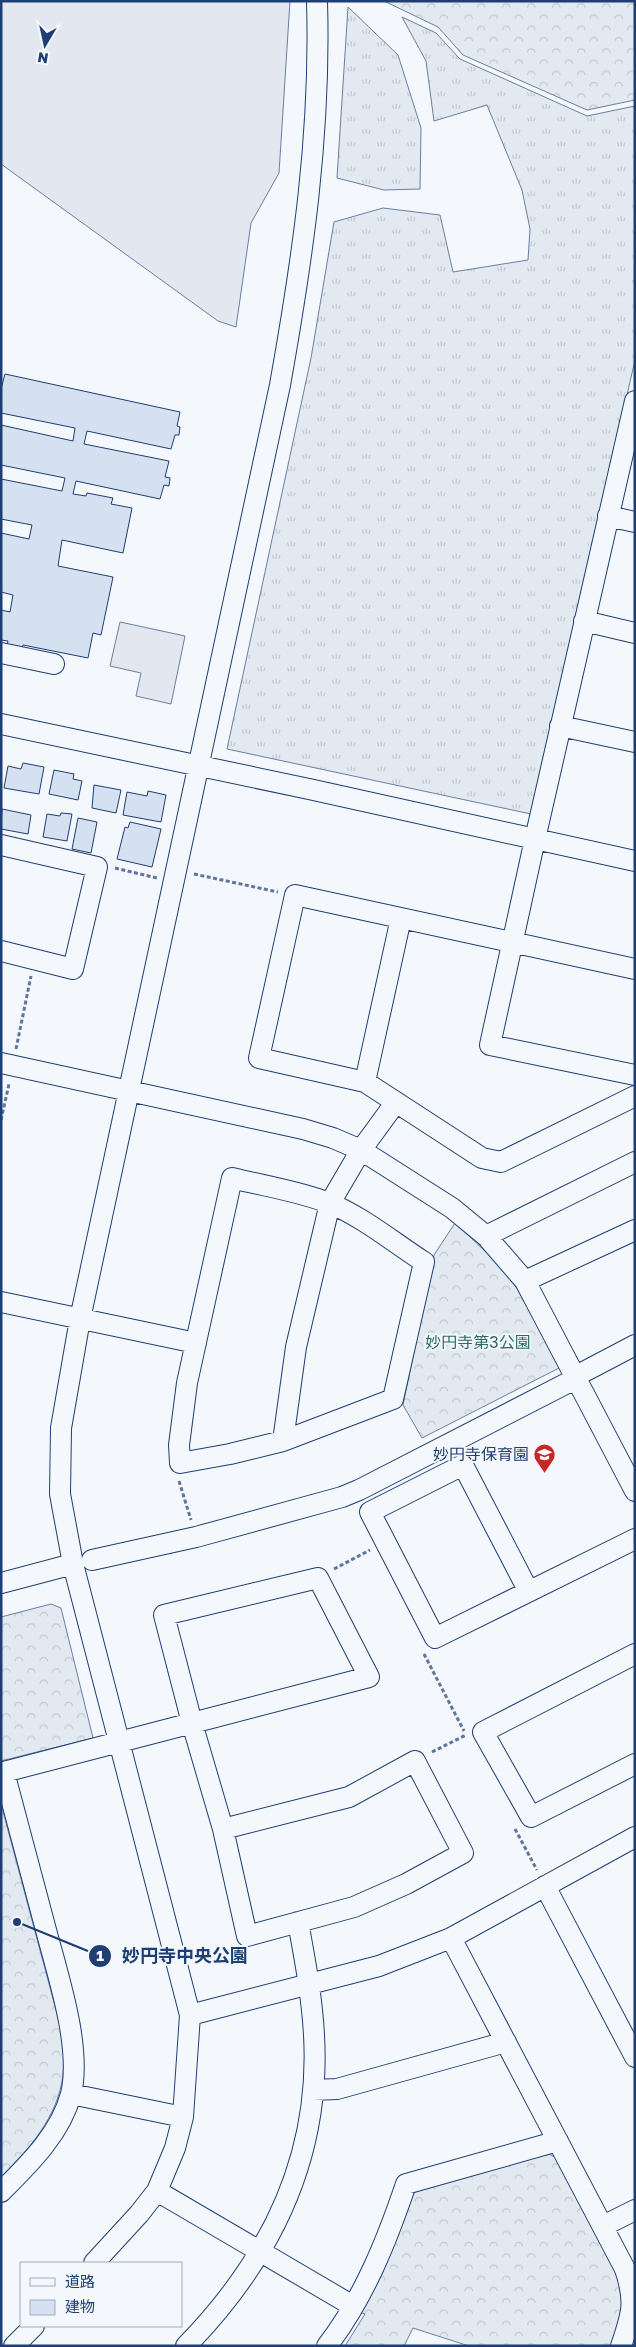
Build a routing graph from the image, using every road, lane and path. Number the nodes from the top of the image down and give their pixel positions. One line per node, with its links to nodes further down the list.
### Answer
1 (317, 1): 12 (street)
2 (635, 401): 3 (street)
3 (608, 516): 4 (street); 5 (street)
4 (635, 522)
5 (584, 621): 6 (street); 10 (street)
6 (635, 633)
7 (1, 653): 8 (street)
8 (54, 664)
9 (1, 724): 12 (street)
10 (560, 726): 11 (street); 13 (street)
11 (635, 742)
12 (198, 766): 13 (street); 28 (street)
13 (535, 839): 15 (street); 21 (street)
14 (1, 845): 16 (street)
15 (635, 861)
16 (97, 867): 18 (path); 23 (street)
17 (194, 874): 19 (path)
18 (158, 878)
19 (295, 896): 20 (street); 27 (street)
20 (401, 918): 21 (street); 27 (street)
21 (512, 942): 24 (street); 26 (street)
22 (1, 951): 23 (street)
23 (35, 959): 25 (path)
24 (635, 969)
25 (7, 1064): 28 (street); 31 (path)
26 (635, 1074)
27 (365, 1082): 30 (street)
28 (128, 1091): 32 (street); 39 (street)
29 (635, 1096): 30 (street)
30 (396, 1102): 32 (street)
31 (1, 1120)
32 (361, 1150): 34 (street); 36 (street)
33 (635, 1162): 36 (street)
34 (330, 1204): 40 (street); 43 (street); 43 (street)
35 (635, 1230): 37 (street)
36 (486, 1236): 37 (street)
37 (525, 1281): 42 (street)
38 (1, 1302): 39 (street)
39 (80, 1319): 40 (street); 51 (street)
40 (196, 1343): 44 (street)
41 (635, 1345): 42 (street)
42 (576, 1377): 45 (street); 46 (street)
43 (283, 1441): 44 (street)
44 (180, 1463): 46 (path)
45 (635, 1491)
46 (196, 1538): 51 (street)
47 (635, 1539): 54 (street)
48 (366, 1543): 49 (path)
49 (370, 1550): 50 (path); 52 (path)
50 (374, 1559)
51 (82, 1562): 53 (street); 59 (street)
52 (318, 1578): 57 (street); 57 (street)
53 (1, 1583)
54 (528, 1590): 54 (street)
55 (420, 1645): 58 (path)
56 (635, 1654): 62 (street)
57 (192, 1723): 59 (street); 64 (street)
58 (466, 1734): 60 (path); 61 (path)
59 (118, 1742): 70 (street); 74 (street)
60 (470, 1743)
61 (416, 1761): 64 (street); 67 (street)
62 (635, 1764)
63 (514, 1827): 66 (path)
64 (223, 1829): 67 (street)
65 (635, 1837): 66 (street)
66 (545, 1886): 68 (street); 72 (street)
67 (298, 1922): 69 (street)
68 (450, 1938): 69 (street); 71 (street)
69 (310, 1985): 70 (street); 73 (street)
70 (190, 2015): 75 (street)
71 (506, 2042): 73 (street); 76 (street)
72 (635, 2058)
73 (313, 2090): 81 (street)
74 (70, 2094): 75 (street); 78 (street)
75 (183, 2118): 77 (street)
76 (558, 2141): 80 (street); 83 (street)
77 (157, 2191): 81 (street); 82 (street)
78 (1, 2192)
79 (635, 2210): 80 (street)
80 (603, 2226): 88 (street)
81 (261, 2252): 83 (street); 86 (street)
82 (95, 2262)
83 (353, 2306): 87 (street)
84 (33, 2327): 85 (street)
85 (14, 2346)
86 (186, 2346)
87 (327, 2346)
88 (621, 2346)

